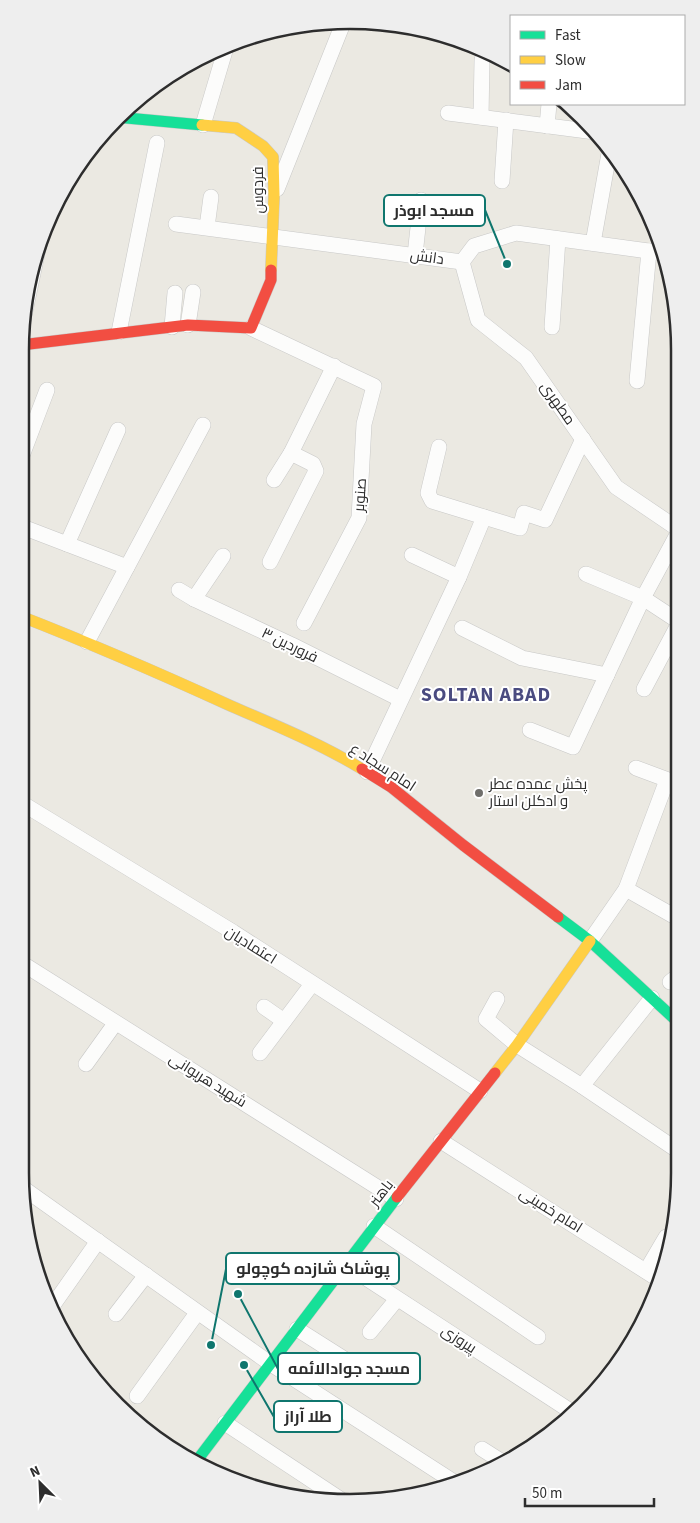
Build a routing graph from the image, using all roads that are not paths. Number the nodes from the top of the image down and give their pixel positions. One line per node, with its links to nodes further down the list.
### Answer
1 (341, 29): 15 (street)
2 (224, 54): 9 (street)
3 (482, 60): 6 (street)
4 (549, 105): 10 (street)
5 (448, 112): 6 (street)
6 (481, 117): 8 (street)
7 (128, 118): 9 (street, فردوس)
8 (506, 120): 10 (street); 14 (street)
9 (203, 125): 15 (street, فردوس)
10 (547, 126): 11 (street)
11 (585, 131)
12 (157, 143): 33 (street)
13 (608, 159): 22 (street)
14 (502, 181)
15 (274, 196): 20 (street, فردوس)
16 (211, 197): 19 (street)
17 (421, 200): 25 (street)
18 (176, 224): 19 (street, دانش)
19 (207, 227): 20 (street, دانش)
20 (272, 236): 25 (street, دانش); 32 (street, فردوس)
21 (558, 239): 22 (street, دانش); 26 (street, دانش); 31 (street)
22 (593, 243): 23 (street, دانش)
23 (656, 252)
24 (656, 253): 36 (street)
25 (415, 256): 26 (street, دانش)
26 (462, 262): 41 (street, مطهری)
27 (193, 292): 29 (street)
28 (175, 293): 30 (street)
29 (188, 325): 30 (street); 32 (street)
30 (172, 327): 33 (street)
31 (552, 327)
32 (251, 328): 35 (street)
33 (119, 332): 34 (street)
34 (29, 343)
35 (334, 366): 43 (street); 61 (street, صنوبر)
36 (637, 381)
37 (48, 390): 40 (street)
38 (203, 425): 53 (street)
39 (118, 430): 48 (street)
40 (29, 438)
41 (583, 439): 45 (street); 46 (street, مطهری)
42 (439, 447): 45 (street)
43 (291, 453): 44 (street); 52 (street)
44 (274, 480)
45 (484, 517): 55 (street)
46 (671, 524)
47 (29, 530): 48 (street)
48 (66, 544): 53 (street)
49 (671, 546): 57 (street)
50 (412, 555): 55 (street)
51 (223, 556): 58 (street)
52 (270, 562)
53 (127, 567): 64 (street)
54 (586, 574): 57 (street)
55 (459, 578): 67 (street)
56 (179, 590): 58 (street, فروردین ۳)
57 (643, 598): 59 (street); 65 (street)
58 (194, 599): 67 (street, فروردین ۳)
59 (671, 618)
60 (29, 619): 64 (street, امام سجاد ع)
61 (304, 623)
62 (462, 628): 65 (street)
63 (671, 637): 66 (street)
64 (87, 642): 70 (street, امام سجاد ع)
65 (607, 675): 68 (street)
66 (644, 689)
67 (400, 699): 70 (street)
68 (530, 730)
69 (636, 768): 71 (street)
70 (367, 772): 76 (street, امام سجاد ع)
71 (671, 781)
72 (671, 787): 74 (street)
73 (29, 807): 78 (street, اعتمادیان)
74 (626, 889): 75 (street); 76 (street)
75 (671, 914)
76 (590, 941): 80 (street, امام سجاد ع); 85 (street, باهنر)
77 (29, 968): 93 (street, شهید هریوانی)
78 (312, 984): 83 (street); 89 (street, اعتمادیان)
79 (497, 998): 85 (street)
80 (652, 998): 82 (street, امام سجاد ع); 88 (street)
81 (264, 1007): 83 (street)
82 (671, 1016)
83 (284, 1021): 86 (street)
84 (114, 1025): 87 (street)
85 (517, 1045): 88 (street); 89 (street, باهنر)
86 (260, 1053)
87 (86, 1064)
88 (582, 1086): 91 (street)
89 (480, 1091): 90 (street, باهنر)
90 (441, 1140): 93 (street, باهنر); 98 (street, امام خمینی)
91 (671, 1143)
92 (29, 1193): 95 (street)
93 (396, 1198): 94 (street, باهنر)
94 (374, 1226): 97 (street, باهنر); 107 (street)
95 (98, 1241): 99 (street); 102 (street)
96 (662, 1250): 98 (street)
97 (346, 1265): 101 (street, پیروزی); 105 (street, باهنر)
98 (646, 1271): 100 (street, امام خمینی)
99 (146, 1275): 103 (street); 104 (street)
100 (654, 1276)
101 (397, 1299): 106 (street); 111 (street, پیروزی)
102 (55, 1301)
103 (197, 1312): 108 (street); 110 (street)
104 (116, 1314)
105 (297, 1329): 108 (street, باهنر); 109 (street)
106 (370, 1332)
107 (538, 1337)
108 (271, 1364): 112 (street, باهنر); 116 (street)
109 (357, 1368)
110 (137, 1396)
111 (568, 1409)
112 (225, 1423): 114 (street, باهنر); 117 (street)
113 (482, 1449): 115 (street)
114 (200, 1457)
115 (497, 1458)
116 (448, 1478)
117 (332, 1494)

